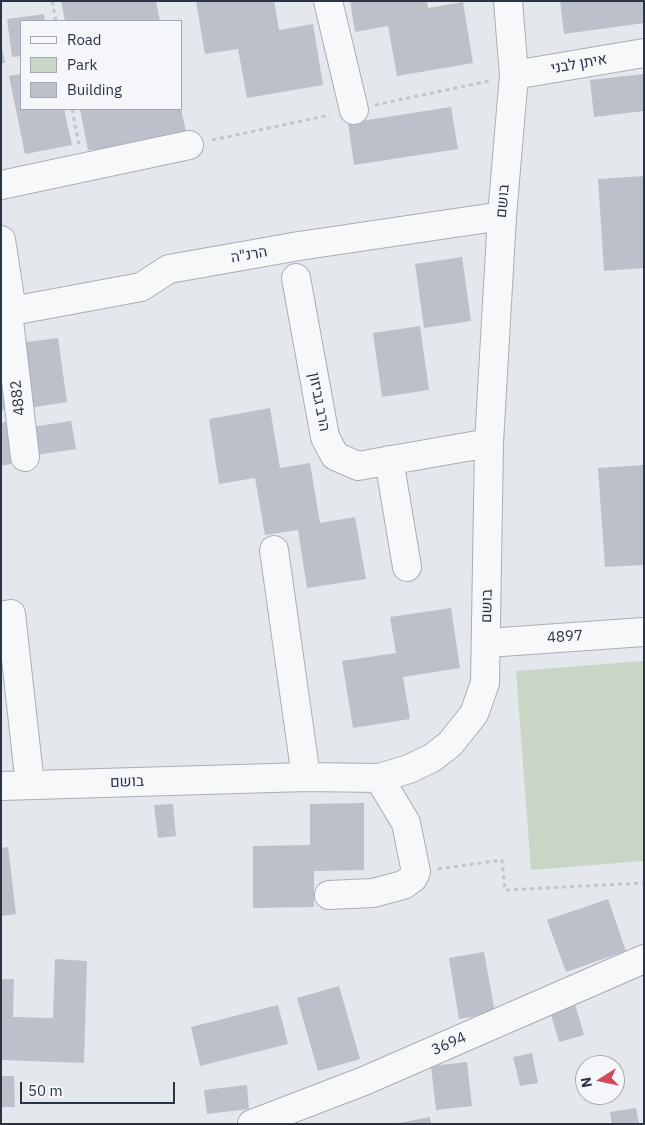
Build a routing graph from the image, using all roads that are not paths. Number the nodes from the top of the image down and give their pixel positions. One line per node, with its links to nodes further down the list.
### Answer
1 (328, 1): 5 (street)
2 (508, 1): 4 (street, בושם)
3 (644, 53): 4 (street, איתן לבני)
4 (514, 76): 8 (street, בושם)
5 (354, 110)
6 (189, 145): 7 (street)
7 (1, 185)
8 (502, 216): 11 (street, הרנ"ה); 12 (street, בושם)
9 (1, 240): 11 (street, 4882)
10 (296, 278): 14 (street, הרב גביזון)
11 (7, 312): 13 (street, 4882)
12 (489, 444): 14 (street, הרב גביזון); 19 (street, בושם)
13 (25, 457)
14 (390, 460): 16 (street)
15 (274, 550): 20 (street)
16 (407, 567)
17 (1, 616): 22 (street)
18 (644, 632): 19 (street, 4897)
19 (487, 643): 21 (street, בושם)
20 (306, 778): 21 (street, בושם); 22 (street, בושם)
21 (379, 778): 24 (street)
22 (30, 785): 23 (street, בושם)
23 (1, 786)
24 (329, 895)
25 (644, 959): 26 (street, 3694)
26 (304, 1114): 27 (street, 3694)
27 (252, 1124)

